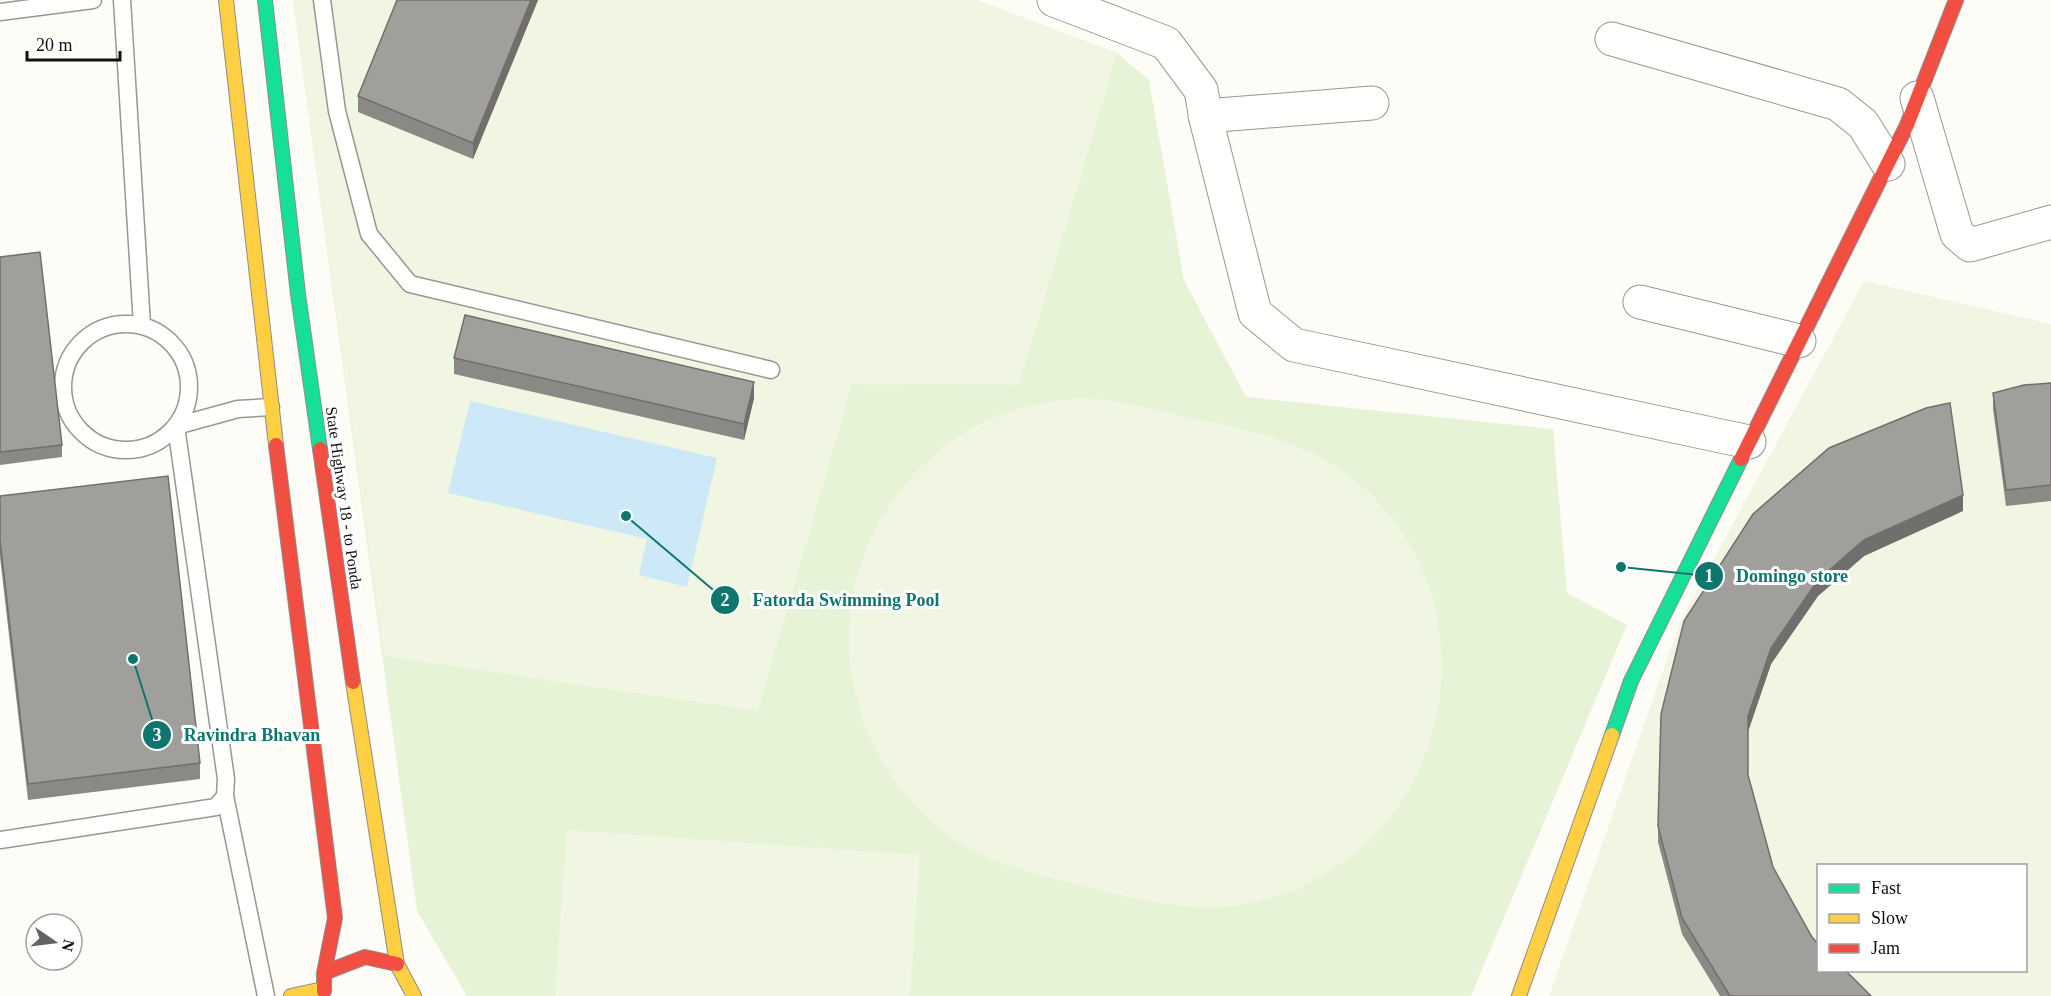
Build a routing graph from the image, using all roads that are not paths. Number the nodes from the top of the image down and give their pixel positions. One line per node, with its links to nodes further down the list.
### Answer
1 (93, 0): 8 (lane)
2 (122, 0): 17 (lane)
3 (226, 0): 20 (main road)
4 (265, 0): 25 (main road, State Highway 18 - to Ponda)
5 (322, 0): 19 (lane)
6 (1054, 0): 13 (street)
7 (1956, 0): 11 (main road)
8 (38, 3): 9 (lane)
9 (0, 12)
10 (1612, 39): 14 (street)
11 (1917, 98): 14 (main road); 15 (street)
12 (1372, 103): 13 (street)
13 (1205, 116): 22 (street)
14 (1887, 164): 18 (main road)
15 (2051, 222)
16 (1640, 302): 18 (street)
17 (142, 325): 21 (lane); 21 (lane)
18 (1799, 341): 22 (main road)
19 (771, 370)
20 (271, 407): 21 (lane); 26 (main road)
21 (176, 426): 23 (lane)
22 (1749, 442): 31 (main road)
23 (225, 796): 24 (lane); 28 (lane)
24 (0, 840)
25 (397, 964): 26 (main road); 30 (main road, State Highway 18 - to Ponda)
26 (324, 973): 27 (main road)
27 (324, 992): 29 (main road)
28 (266, 996)
29 (291, 996)
30 (414, 996)
31 (1520, 996)

